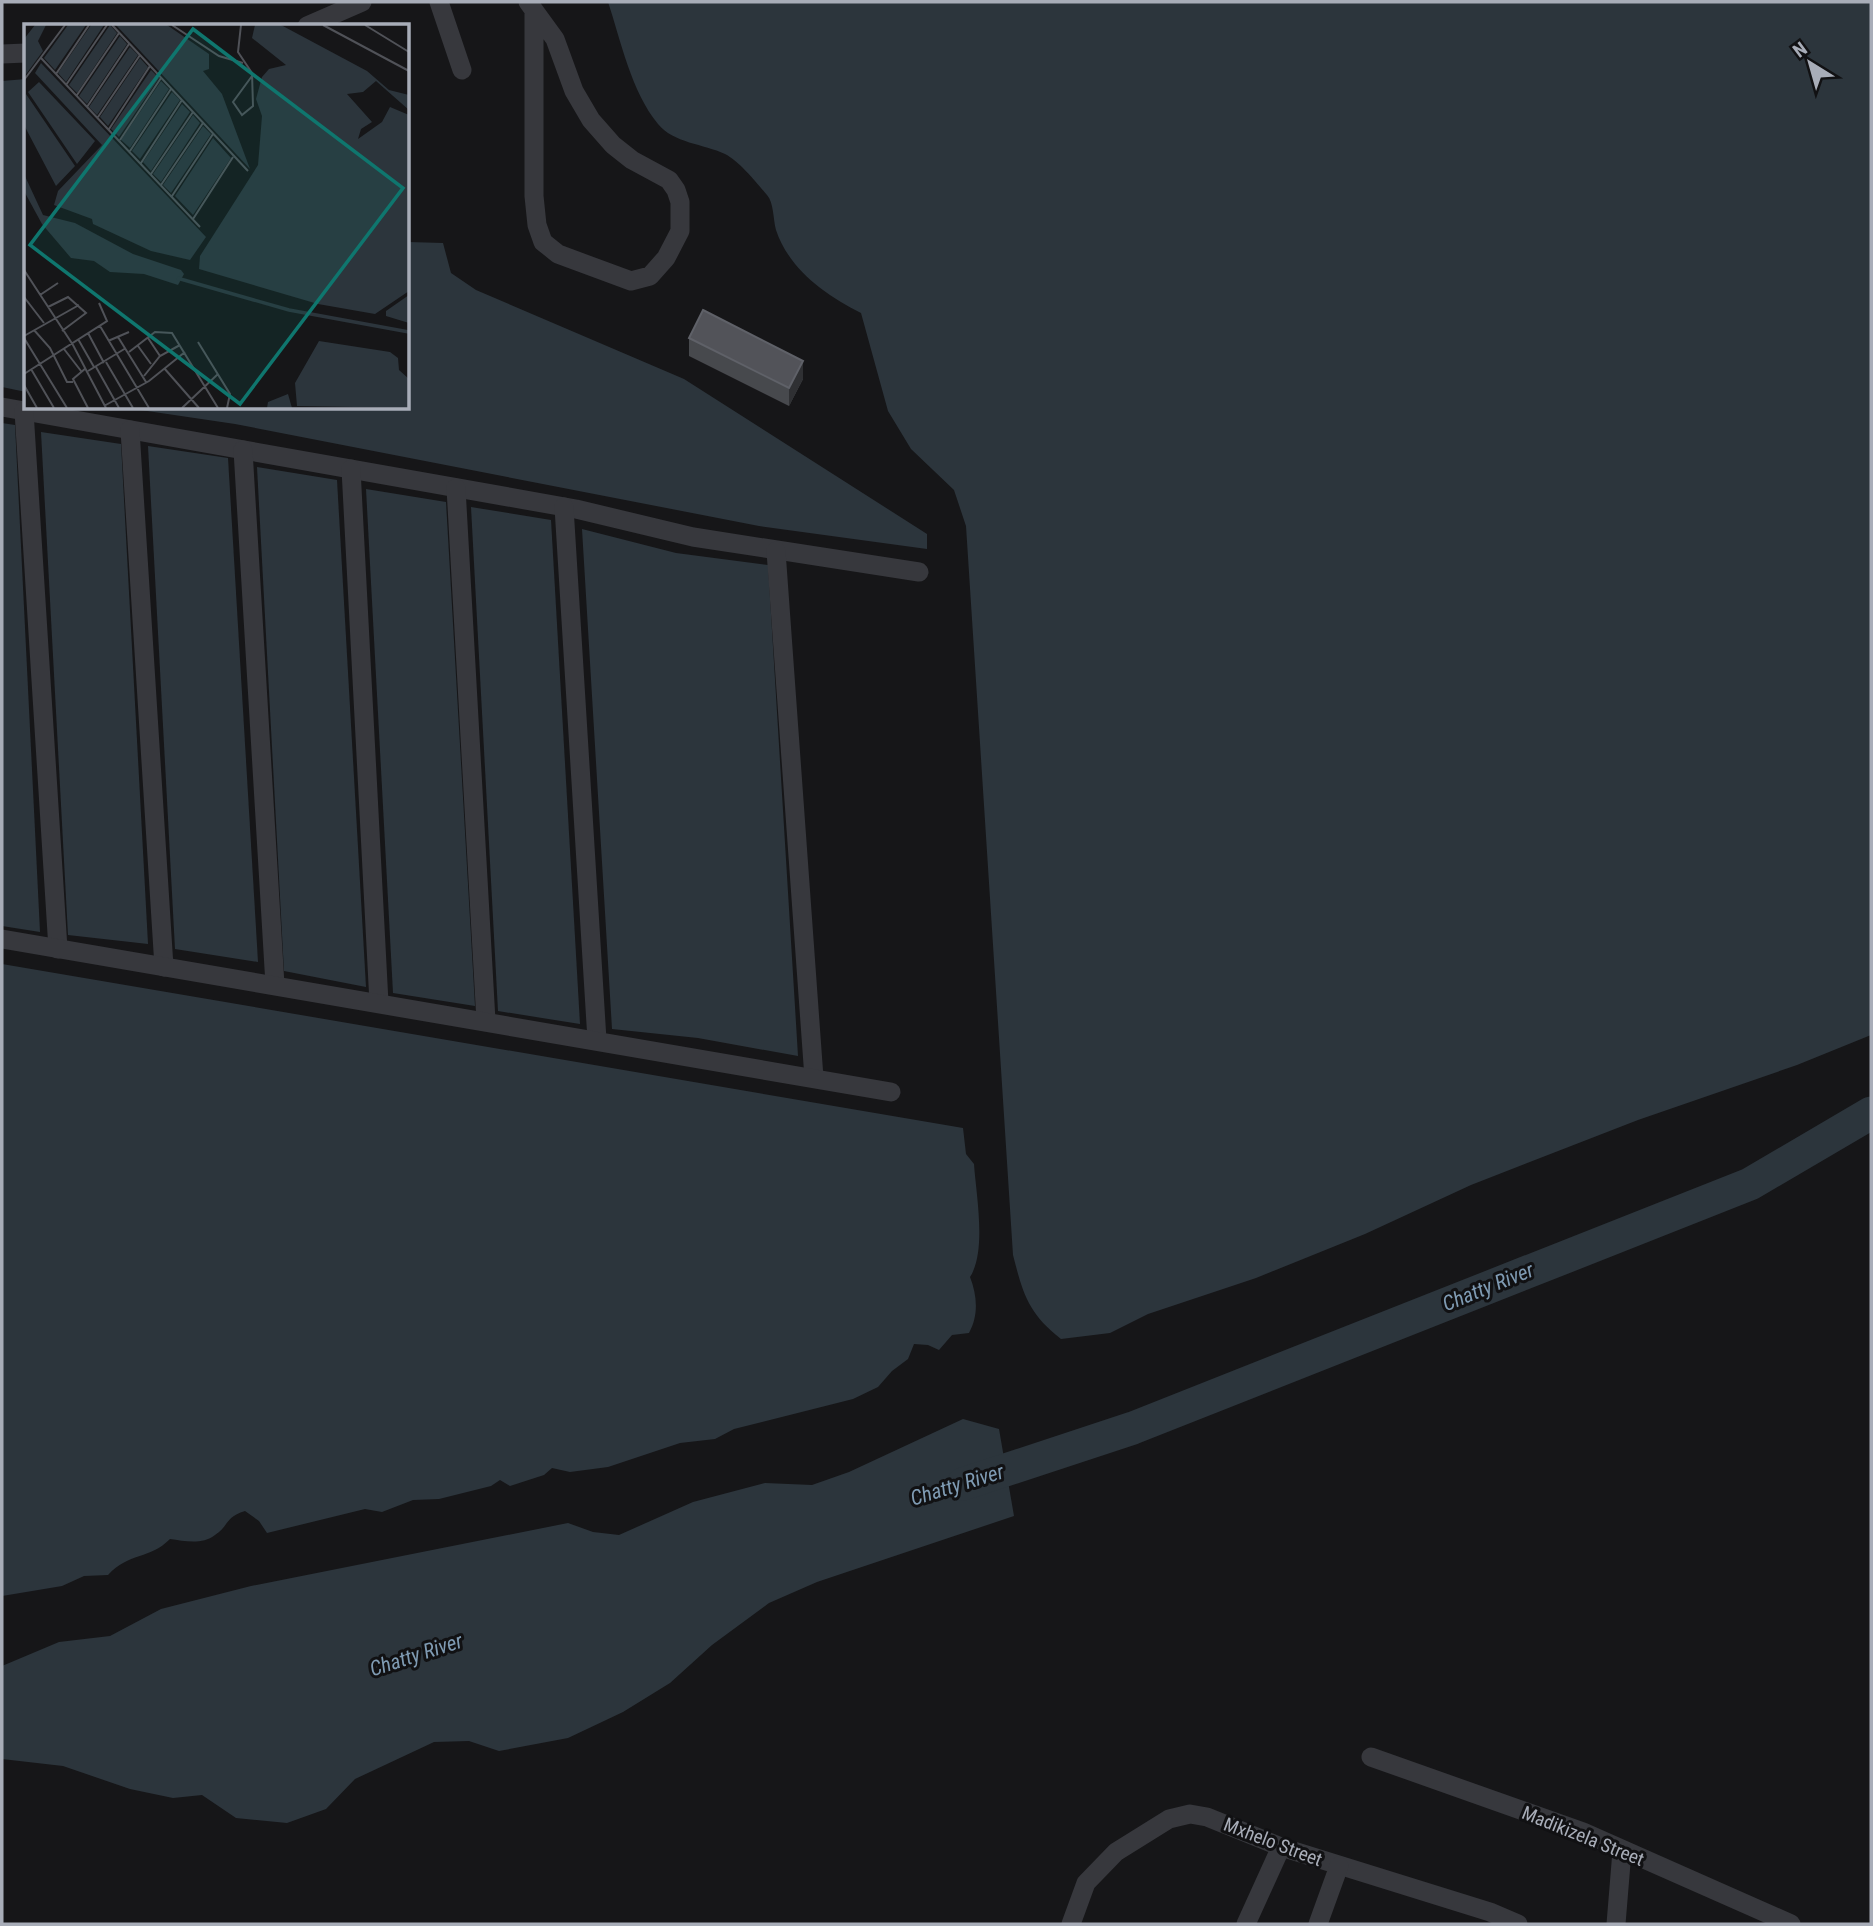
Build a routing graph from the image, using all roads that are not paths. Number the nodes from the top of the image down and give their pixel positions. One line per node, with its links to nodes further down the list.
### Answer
1 (362, 2): 3 (street)
2 (439, 2): 8 (street)
3 (345, 6): 5 (street)
4 (531, 8): 4 (street)
5 (311, 24)
6 (24, 53): 7 (street)
7 (2, 54)
8 (462, 70)
9 (2, 408): 10 (street)
10 (24, 411): 11 (street); 19 (street)
11 (130, 430): 12 (street); 20 (street)
12 (243, 450): 13 (street); 21 (street)
13 (351, 469): 14 (street); 22 (street)
14 (456, 488): 15 (street); 23 (street)
15 (564, 507): 16 (street); 24 (street)
16 (776, 551): 17 (street); 25 (street)
17 (919, 572)
18 (2, 939): 19 (street)
19 (58, 949): 20 (street)
20 (164, 967): 21 (street)
21 (275, 985): 22 (street)
22 (379, 1003): 23 (street)
23 (485, 1021): 24 (street)
24 (597, 1040): 25 (street)
25 (814, 1078): 26 (street)
26 (891, 1092)
27 (1371, 1756): 29 (street, Madikizela Street)
28 (1280, 1846): 30 (street, Mxhelo Street); 31 (street, Mxhelo Street); 32 (street)
29 (1622, 1851): 35 (street); 36 (street, Madikizela Street)
30 (1339, 1866): 33 (street); 34 (street, Mxhelo Street)
31 (1072, 1924)
32 (1246, 1924)
33 (1318, 1924)
34 (1518, 1924)
35 (1616, 1924)
36 (1791, 1924)

